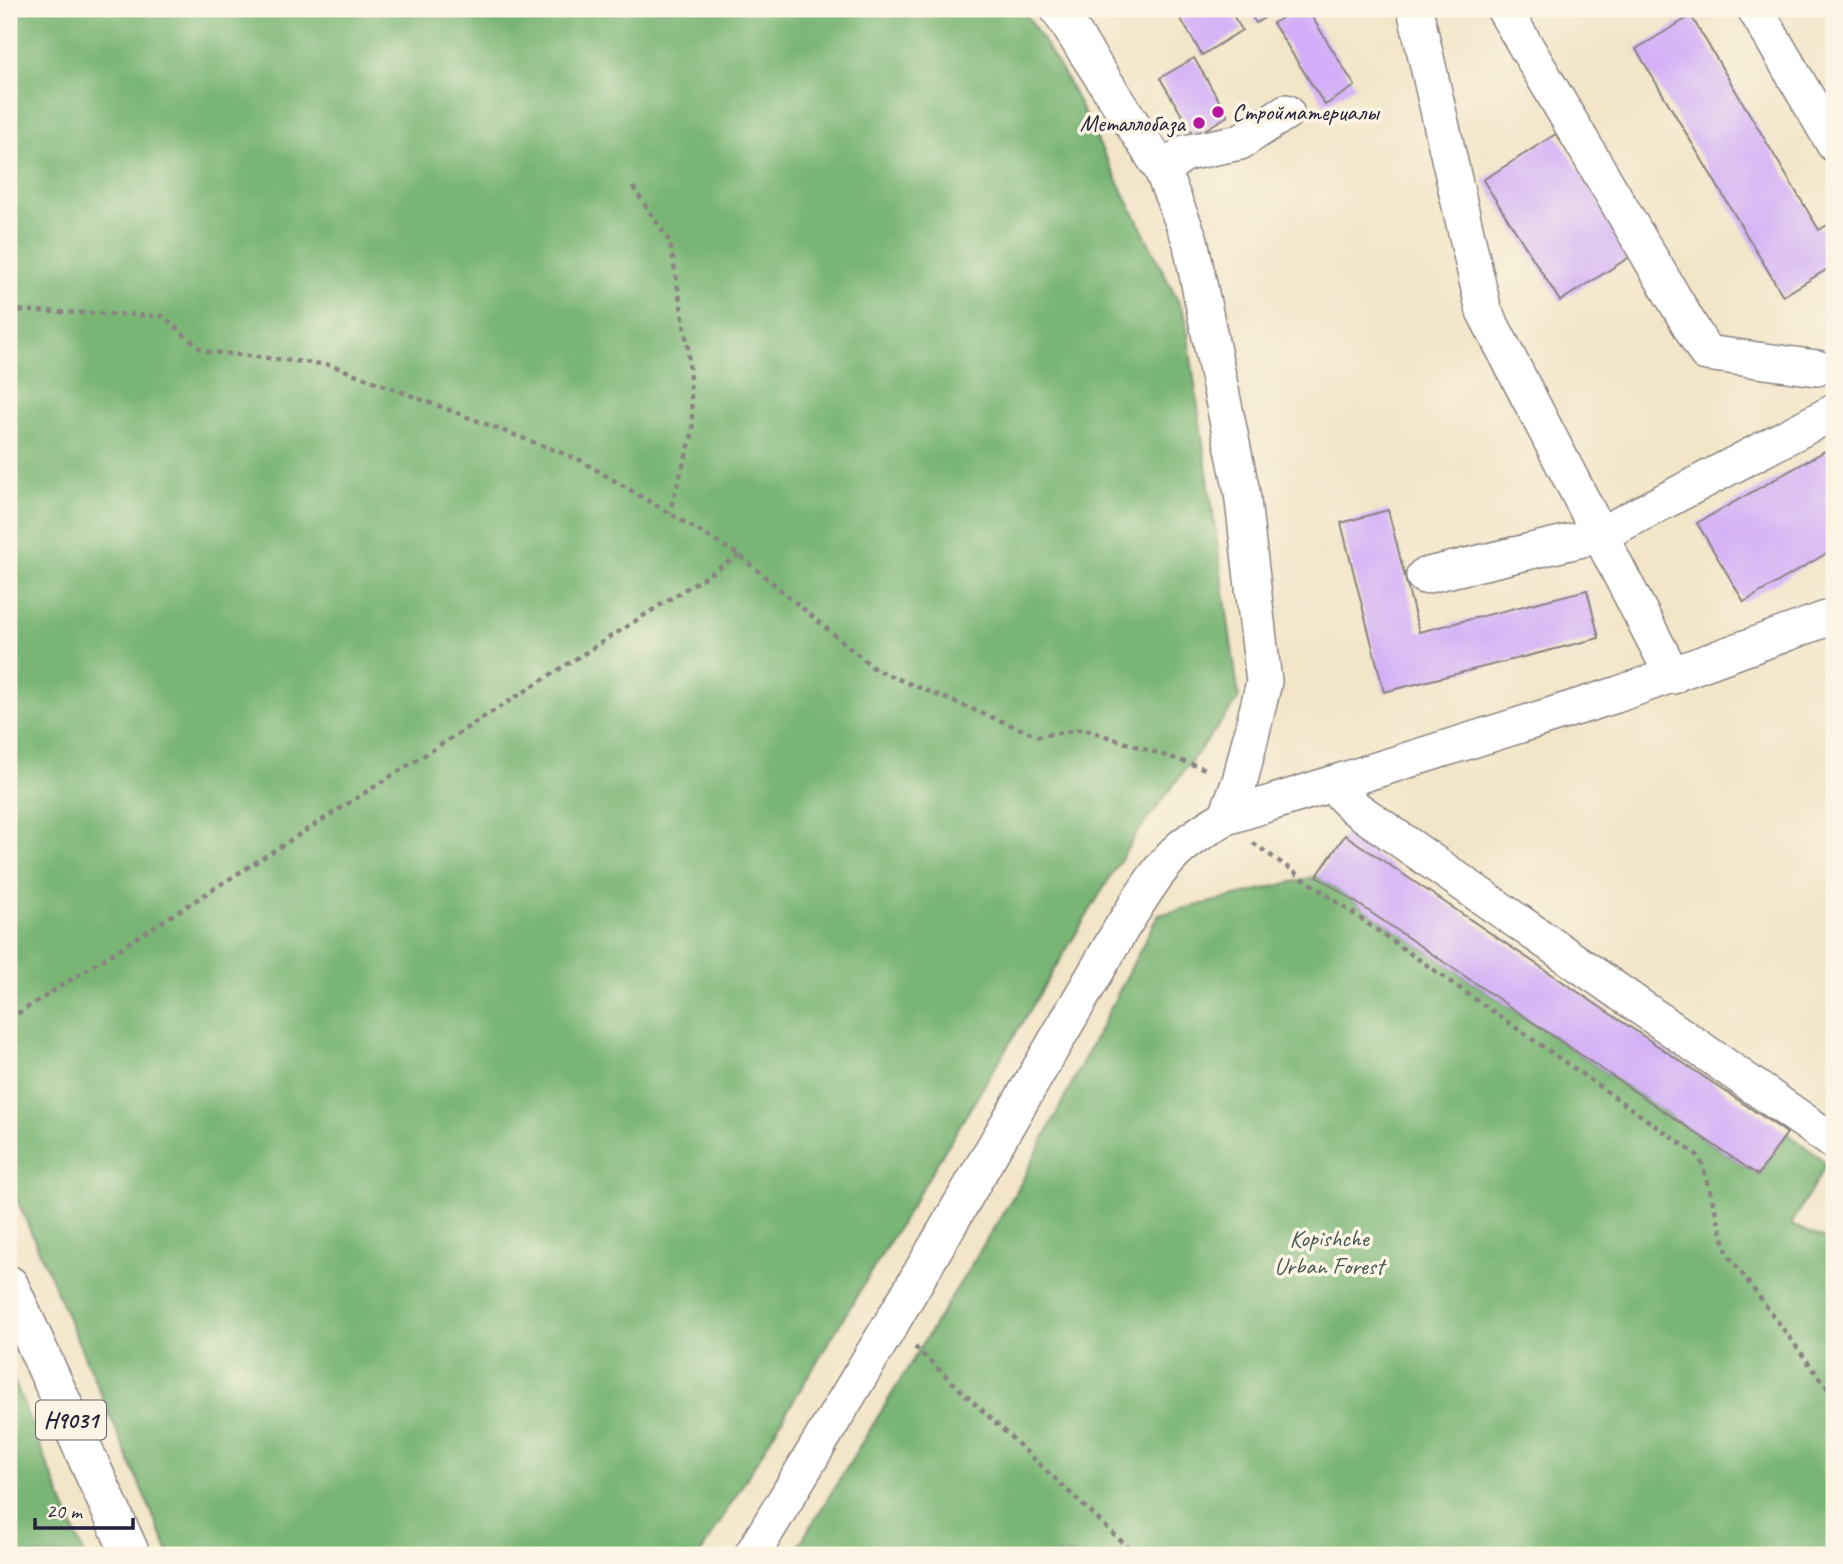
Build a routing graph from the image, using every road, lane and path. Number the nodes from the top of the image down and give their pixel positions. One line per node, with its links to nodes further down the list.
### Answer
1 (1415, 9): 13 (street)
2 (1504, 9): 10 (street)
3 (1755, 9): 6 (street)
4 (1074, 14): 7 (street)
5 (1286, 112): 7 (street)
6 (1834, 144)
7 (1162, 170): 18 (street)
8 (633, 187): 12 (path)
9 (9, 310): 12 (path)
10 (1817, 368)
11 (1834, 412): 13 (street)
12 (669, 513): 14 (path)
13 (1600, 535): 15 (street); 17 (street)
14 (739, 555): 18 (path); 21 (path)
15 (1424, 576)
16 (1834, 616): 17 (street)
17 (1672, 676): 19 (street)
18 (1240, 780): 20 (street)
19 (1331, 784): 20 (street); 22 (street)
20 (1226, 817): 24 (street); 25 (path)
21 (9, 1019)
22 (1834, 1142)
23 (9, 1285): 26 (main road, Н9031)
24 (891, 1324): 27 (street); 28 (path)
25 (1834, 1397)
26 (131, 1555)
27 (752, 1555)
28 (1136, 1555)

